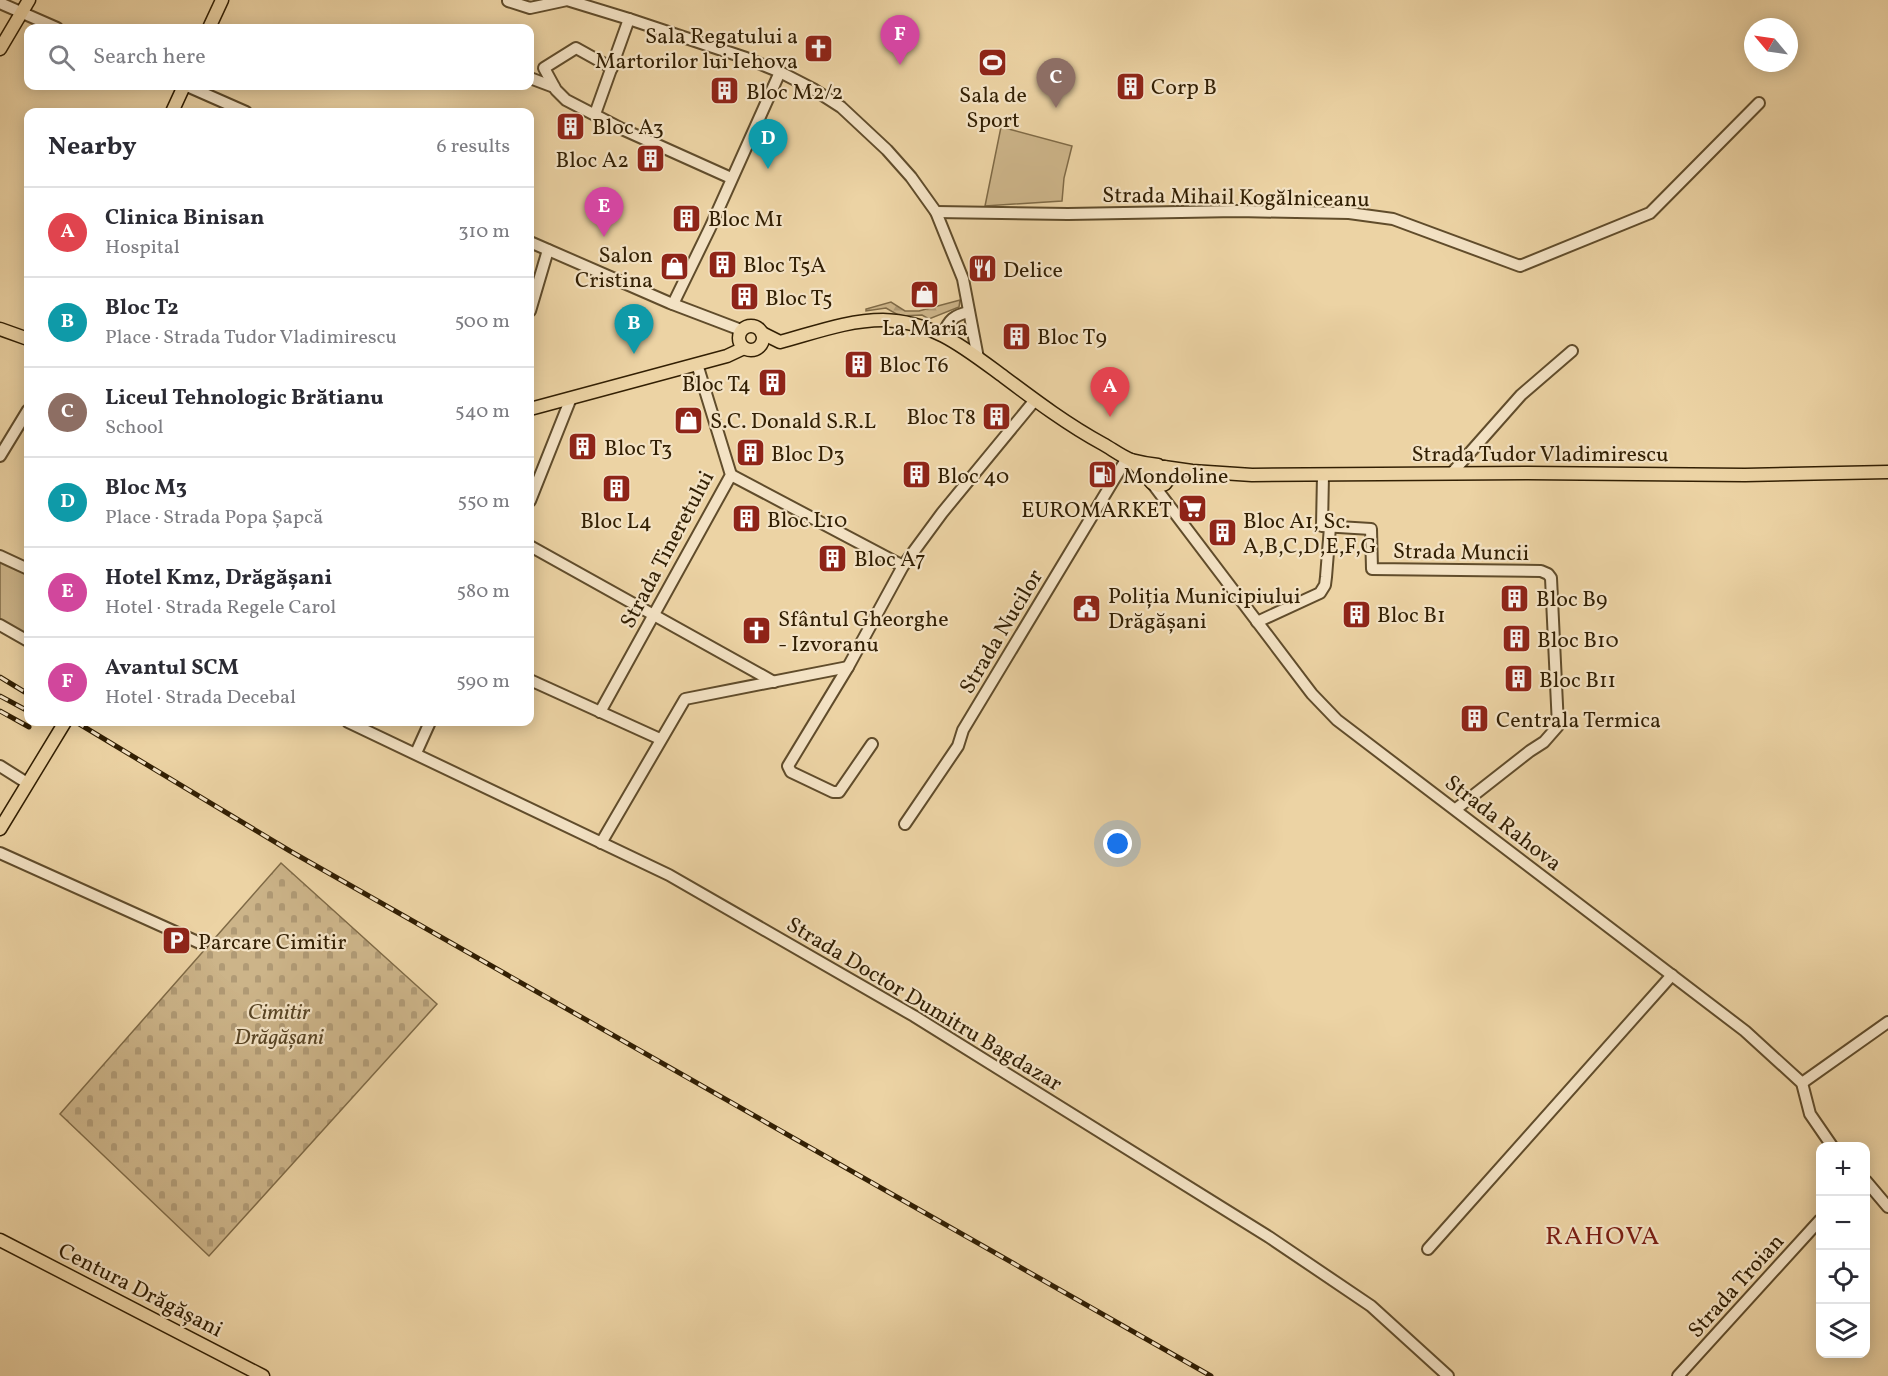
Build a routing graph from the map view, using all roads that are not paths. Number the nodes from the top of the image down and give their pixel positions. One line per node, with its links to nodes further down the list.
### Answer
1 (29, 0): 6 (main road)
2 (222, 0): 9 (main road)
3 (567, 0): 4 (street); 7 (street)
4 (508, 1)
5 (0, 3): 6 (street)
6 (21, 13): 8 (street); 10 (main road)
7 (629, 19): 11 (street); 12 (street)
8 (47, 24)
9 (211, 24)
10 (0, 49)
11 (612, 68): 14 (street); 20 (street)
12 (780, 72): 21 (street); 22 (street)
13 (534, 80): 14 (street)
14 (554, 87): 20 (street)
15 (184, 90): 18 (main road)
16 (195, 90): 19 (street)
17 (1759, 103): 22 (street, Strada Mihail Kogălniceanu)
18 (174, 108)
19 (237, 108)
20 (595, 114): 21 (street)
21 (731, 178): 26 (street)
22 (936, 212): 27 (street)
23 (534, 244): 24 (street)
24 (548, 250): 25 (street); 26 (street)
25 (534, 297)
26 (673, 304): 29 (street)
27 (969, 312): 31 (street); 37 (street)
28 (0, 329): 32 (main road)
29 (741, 330): 30 (main road); 35 (main road)
30 (762, 333): 33 (main road); 34 (main road)
31 (943, 334): 33 (main road, Strada Tudor Vladimirescu); 37 (main road, Strada Tudor Vladimirescu)
32 (24, 338)
33 (780, 342): 34 (main road, Strada Tudor Vladimirescu)
34 (759, 347): 35 (main road, Strada Tudor Vladimirescu)
35 (744, 348): 38 (main road, Strada Tudor Vladimirescu)
36 (1572, 351): 48 (street)
37 (978, 358): 40 (main road, Strada Tudor Vladimirescu)
38 (697, 364): 39 (main road, Strada Tudor Vladimirescu); 49 (street, Strada Tineretului)
39 (571, 398): 41 (main road, Strada Tudor Vladimirescu); 53 (street)
40 (1035, 400): 44 (main road, Strada Tudor Vladimirescu); 58 (street)
41 (534, 408)
42 (24, 417): 43 (street)
43 (0, 456)
44 (1128, 458): 45 (main road, Strada Tudor Vladimirescu); 51 (main road, Strada Tudor Vladimirescu); 77 (street, Strada Nucilor)
45 (1161, 466): 46 (main road, Strada Tudor Vladimirescu); 51 (main road); 52 (main road)
46 (1192, 471): 50 (main road, Strada Tudor Vladimirescu); 52 (main road, Strada Tudor Vladimirescu)
47 (1888, 472): 48 (main road, Strada Tudor Vladimirescu)
48 (1451, 474): 50 (main road, Strada Tudor Vladimirescu)
49 (731, 475): 58 (street); 60 (street, Strada Tineretului)
50 (1323, 475): 55 (street)
51 (1151, 482): 52 (main road); 54 (street, Strada Rahova)
52 (1167, 482): 54 (street)
53 (534, 491)
54 (1168, 505): 61 (street, Strada Rahova)
55 (1330, 527): 61 (street); 76 (street, Strada Muncii)
56 (534, 548): 60 (street)
57 (0, 556): 59 (street)
58 (903, 566): 64 (street)
59 (24, 567)
60 (653, 614): 65 (street); 67 (street, Strada Tineretului)
61 (1257, 621): 76 (street, Strada Rahova)
62 (0, 625): 63 (street)
63 (24, 639)
64 (848, 667): 65 (street); 72 (street)
65 (774, 682): 71 (street)
66 (534, 683): 67 (street)
67 (600, 712): 71 (street)
68 (63, 726): 75 (main road)
69 (357, 726): 73 (street, Strada Doctor Dumitru Bagdazar)
70 (428, 726): 73 (street)
71 (660, 740): 79 (street)
72 (872, 744)
73 (416, 753): 79 (street, Strada Doctor Dumitru Bagdazar)
74 (0, 766): 75 (street)
75 (27, 783): 78 (main road)
76 (1456, 809): 82 (street, Strada Rahova)
77 (905, 824)
78 (0, 829)
79 (601, 843): 92 (street, Strada Doctor Dumitru Bagdazar)
80 (0, 853): 81 (street)
81 (202, 944)
82 (1672, 975): 84 (street, Strada Rahova); 90 (street)
83 (1888, 1022): 84 (street)
84 (1802, 1083): 85 (street)
85 (1829, 1142)
86 (1870, 1186): 87 (street)
87 (1888, 1207)
88 (1816, 1225): 93 (street, Strada Troian)
89 (0, 1240): 91 (main road, Centura Drăgășani)
90 (1428, 1249)
91 (263, 1376)
92 (1448, 1376)
93 (1678, 1376)

